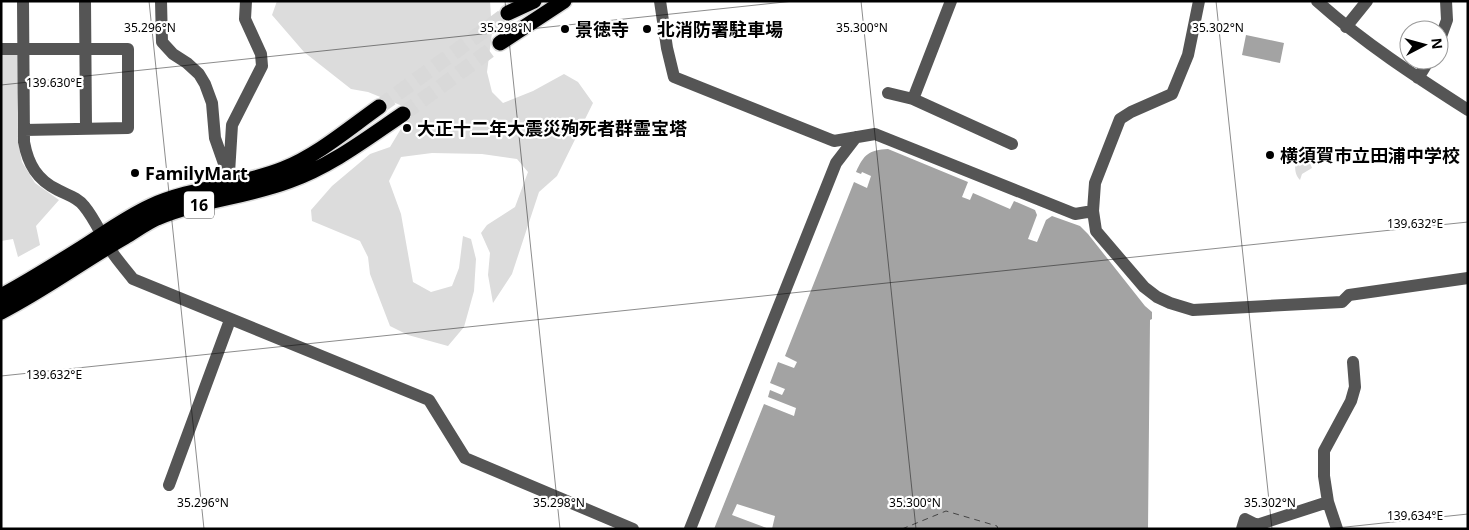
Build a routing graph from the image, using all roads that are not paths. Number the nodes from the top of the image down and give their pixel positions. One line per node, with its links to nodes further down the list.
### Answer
1 (23, 1): 17 (street)
2 (85, 1): 19 (street)
3 (161, 1): 33 (street)
4 (246, 1): 33 (street)
5 (534, 1): 13 (highway)
6 (564, 1): 16 (highway)
7 (660, 1): 30 (street)
8 (952, 1): 23 (street)
9 (1199, 1): 34 (street)
10 (1317, 1): 15 (street)
11 (1367, 1): 15 (street)
12 (1446, 1): 14 (street)
13 (508, 13)
14 (1447, 20)
15 (1346, 28): 21 (street)
16 (500, 43)
17 (24, 48): 18 (street); 19 (street); 28 (street)
18 (1, 49)
19 (85, 50): 27 (street); 27 (street)
20 (1423, 70): 21 (street)
21 (1418, 78): 25 (street)
22 (888, 94): 23 (street)
23 (913, 99): 31 (street)
24 (379, 107): 29 (highway, 16)
25 (1468, 110)
26 (403, 114): 32 (highway, 16)
27 (86, 128): 28 (street)
28 (24, 130): 35 (street)
29 (342, 133): 32 (highway); 33 (highway, 16)
30 (856, 137): 34 (street); 47 (street)
31 (1012, 144)
32 (353, 148): 33 (highway, 16)
33 (230, 186): 35 (highway, 16)
34 (1093, 211): 36 (street)
35 (105, 240): 37 (highway, 16); 38 (highway, 16); 41 (street)
36 (1468, 278)
37 (1, 296)
38 (18, 303): 39 (highway, 16); 40 (street)
39 (1, 312)
40 (1, 316)
41 (230, 320): 43 (street); 46 (street)
42 (1353, 362): 44 (street)
43 (169, 485)
44 (1328, 502): 45 (street); 49 (street)
45 (1270, 525): 48 (street)
46 (633, 529)
47 (690, 529)
48 (1242, 529)
49 (1337, 529)

